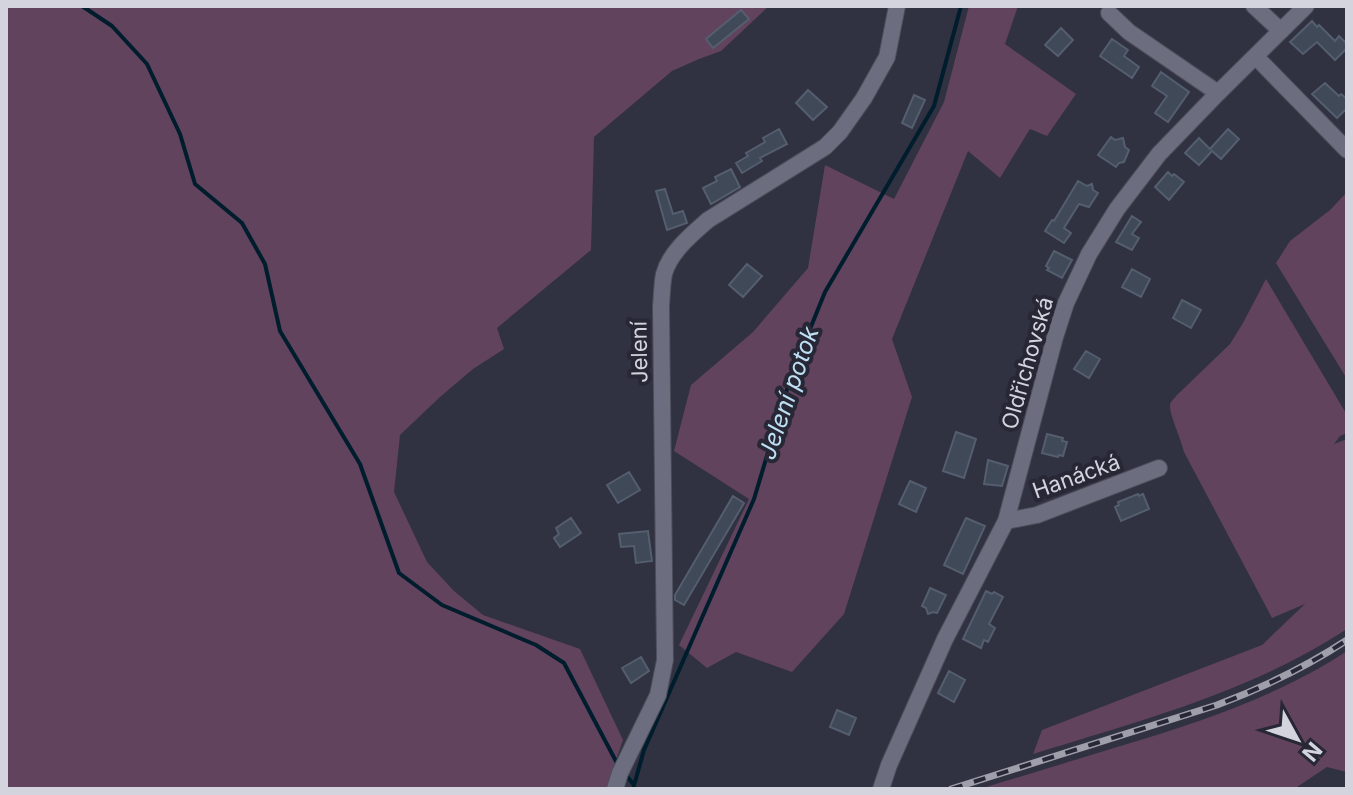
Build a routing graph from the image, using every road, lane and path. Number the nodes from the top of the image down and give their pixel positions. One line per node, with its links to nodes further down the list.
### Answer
1 (897, 6): 11 (street, Jelení)
2 (1254, 6): 5 (street)
3 (1306, 6): 5 (street, Oldřichovská)
4 (1109, 13): 7 (street)
5 (1281, 31): 6 (street, Oldřichovská)
6 (1256, 57): 7 (street, Oldřichovská); 8 (street)
7 (1218, 93): 10 (street, Oldřichovská)
8 (1347, 150)
9 (1159, 468): 10 (street, Hanácká)
10 (1006, 521): 12 (street, Oldřichovská)
11 (615, 789)
12 (881, 789)

